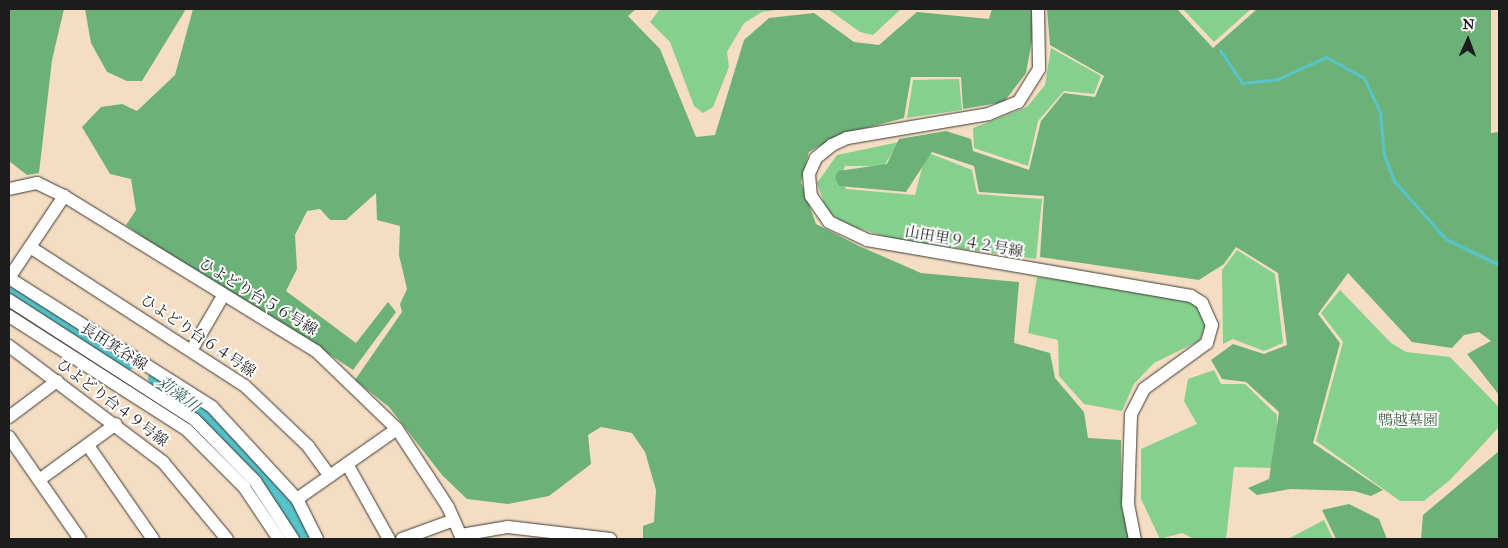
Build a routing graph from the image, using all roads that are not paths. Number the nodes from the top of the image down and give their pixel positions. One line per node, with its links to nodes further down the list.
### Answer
1 (1038, 9): 32 (street, 山田里９４２号線)
2 (9, 190): 3 (street, ひよどり台５６号線)
3 (64, 196): 4 (street); 6 (street, ひよどり台５６号線)
4 (30, 247): 5 (street); 10 (street, ひよどり台６４号線)
5 (9, 278): 20 (street)
6 (223, 296): 10 (street); 14 (street, ひよどり台５６号線)
7 (9, 300): 27 (street, 長田箕谷線)
8 (9, 316): 26 (street, 長田箕谷線)
9 (9, 346): 11 (street, ひよどり台４９号線)
10 (192, 349): 18 (street, ひよどり台６４号線)
11 (57, 381): 12 (street); 13 (street, ひよどり台４９号線)
12 (9, 417)
13 (116, 424): 16 (street); 25 (street, ひよどり台４９号線)
14 (397, 429): 17 (street); 21 (street, ひよどり台５６号線)
15 (9, 437): 19 (street)
16 (89, 447): 19 (street); 24 (street)
17 (347, 464): 18 (street); 29 (street)
18 (330, 476): 20 (street)
19 (39, 480): 23 (street)
20 (297, 499): 28 (street)
21 (454, 520): 22 (street, ひよどり台５６号線); 30 (street)
22 (462, 537): 31 (street)
23 (80, 539)
24 (153, 539)
25 (227, 539)
26 (279, 539)
27 (294, 539)
28 (317, 539)
29 (388, 539)
30 (402, 539)
31 (610, 539)
32 (1135, 539)

